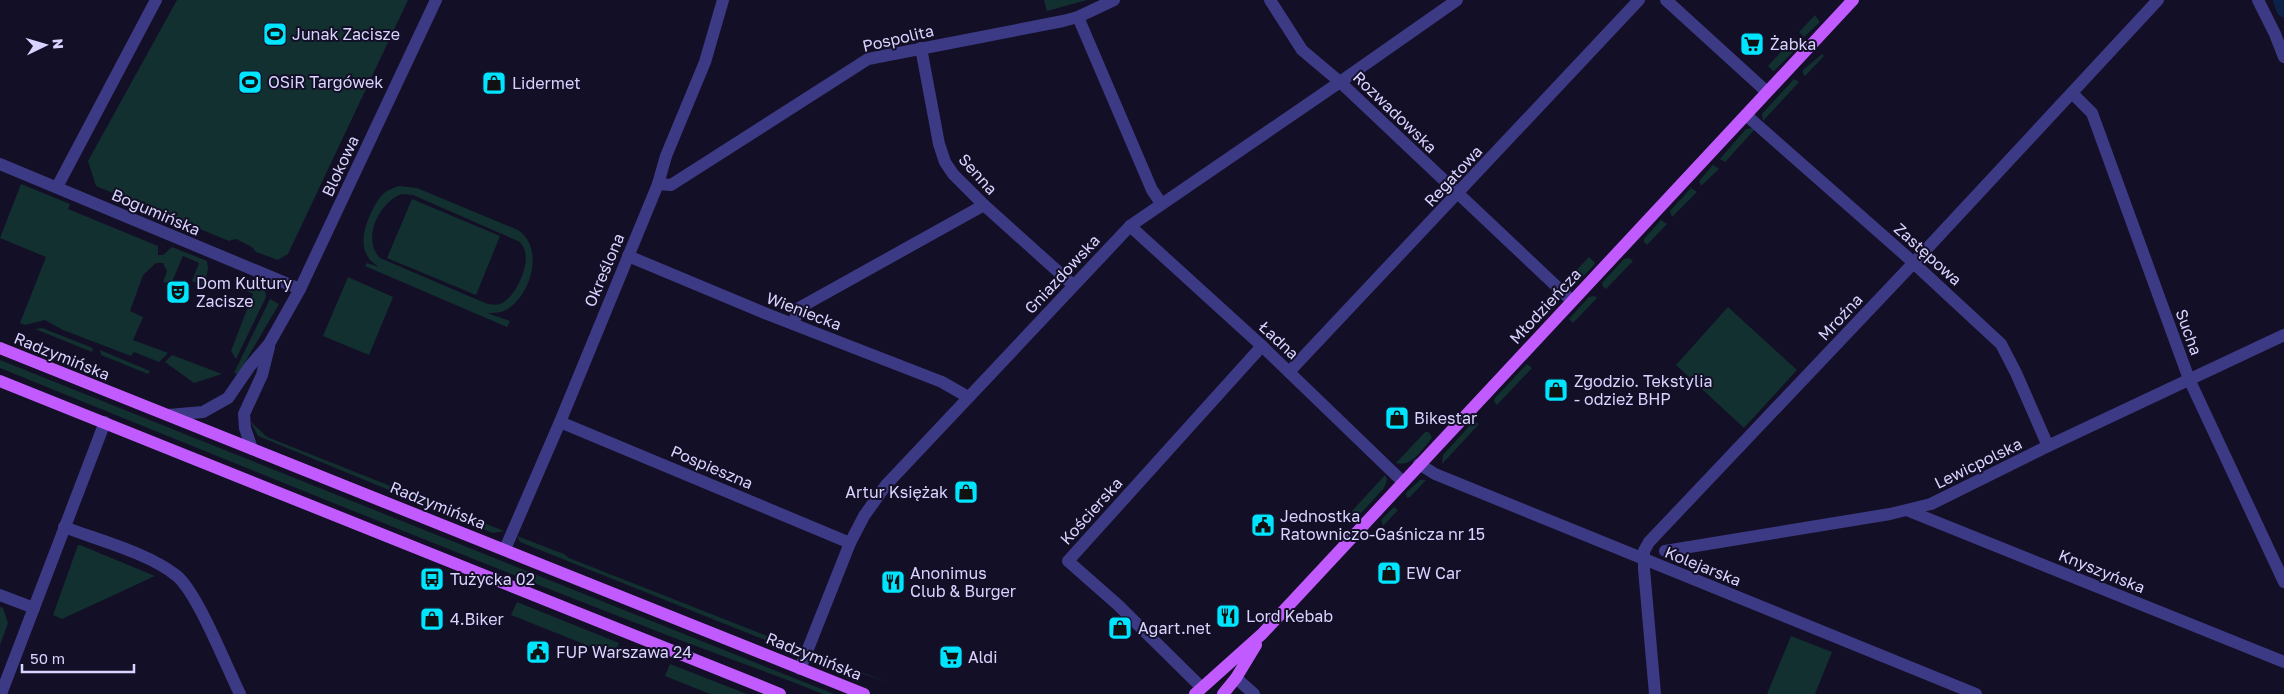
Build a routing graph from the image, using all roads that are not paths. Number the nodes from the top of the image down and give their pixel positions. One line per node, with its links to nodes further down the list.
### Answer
1 (156, 0): 21 (street)
2 (436, 0): 29 (street, Blokowa)
3 (722, 0): 20 (street, Określona)
4 (1114, 0): 12 (street, Pospolita)
5 (1270, 0): 15 (street, Rozwadowska)
6 (1457, 0): 15 (street, Gniazdowska)
7 (1639, 0): 22 (street, Regatowa)
8 (1666, 0): 16 (street)
9 (1853, 0): 16 (main road, Młodzieńcza)
10 (2158, 0): 17 (street, Mroźna)
11 (2258, 0): 14 (street)
12 (1078, 17): 13 (street, Pospolita); 23 (street)
13 (921, 48): 20 (street, Pospolita); 24 (street, Senna)
14 (2284, 57)
15 (1340, 82): 22 (street, Rozwadowska); 23 (street, Gniazdowska)
16 (1767, 92): 18 (main road, Młodzieńcza)
17 (2072, 93): 27 (street, Mroźna); 37 (street, Sucha)
18 (1746, 115): 27 (street, Zastępowa); 30 (main road, Młodzieńcza)
19 (0, 164): 21 (street, Bogumińska)
20 (658, 184): 26 (street, Określona)
21 (57, 187): 29 (street, Bogumińska)
22 (1458, 194): 30 (street, Rozwadowska); 36 (street, Regatowa)
23 (1161, 203): 25 (street, Gniazdowska)
24 (984, 205): 28 (street, Senna); 31 (street)
25 (1130, 226): 28 (street, Gniazdowska); 34 (street, Ładna)
26 (628, 256): 31 (street, Wieniecka); 42 (street, Określona)
27 (1914, 263): 43 (street, Zastępowa); 52 (street, Mroźna)
28 (1074, 285): 39 (street, Gniazdowska)
29 (300, 289): 33 (street, Blokowa)
30 (1572, 301): 45 (main road, Młodzieńcza)
31 (793, 324): 39 (street, Wieniecka)
32 (2284, 335): 37 (street, Lewicpolska)
33 (270, 344): 40 (street, Blokowa); 44 (street, Blokowa)
34 (1262, 346): 36 (street, Ładna); 60 (street, Kościerska)
35 (0, 348): 40 (main road, Radzymińska)
36 (1289, 372): 46 (street, Ładna)
37 (2189, 380): 43 (street, Lewicpolska); 53 (street, Sucha)
38 (0, 381): 41 (main road)
39 (968, 397): 49 (street, Gniazdowska)
40 (168, 415): 44 (main road, Radzymińska)
41 (105, 422): 48 (street); 63 (main road)
42 (560, 422): 49 (street, Pospieszna); 50 (street, Określona)
43 (2048, 446): 47 (street, Lewicpolska)
44 (252, 449): 50 (main road, Radzymińska)
45 (1420, 464): 46 (main road, Młodzieńcza); 52 (street, Kolejarska)
46 (1403, 482): 56 (main road, Młodzieńcza)
47 (1909, 510): 51 (street, Lewicpolska); 57 (street, Knyszyńska)
48 (64, 527): 55 (street); 62 (street)
49 (850, 543): 58 (street, Gniazdowska)
50 (505, 549): 58 (main road, Radzymińska)
51 (1665, 551)
52 (1643, 559): 67 (street); 68 (street, Kolejarska)
53 (2284, 582)
54 (0, 595): 55 (street)
55 (34, 608): 61 (street)
56 (1262, 634): 59 (main road, Młodzieńcza); 60 (main road, Młodzieńcza)
57 (2284, 662)
58 (800, 669): 64 (main road, Radzymińska)
59 (1236, 678): 65 (main road, Młodzieńcza); 66 (street)
60 (1198, 690)
61 (1, 694)
62 (240, 694)
63 (780, 694)
64 (864, 694)
65 (1223, 694)
66 (1254, 694)
67 (1655, 694)
68 (1976, 694)

